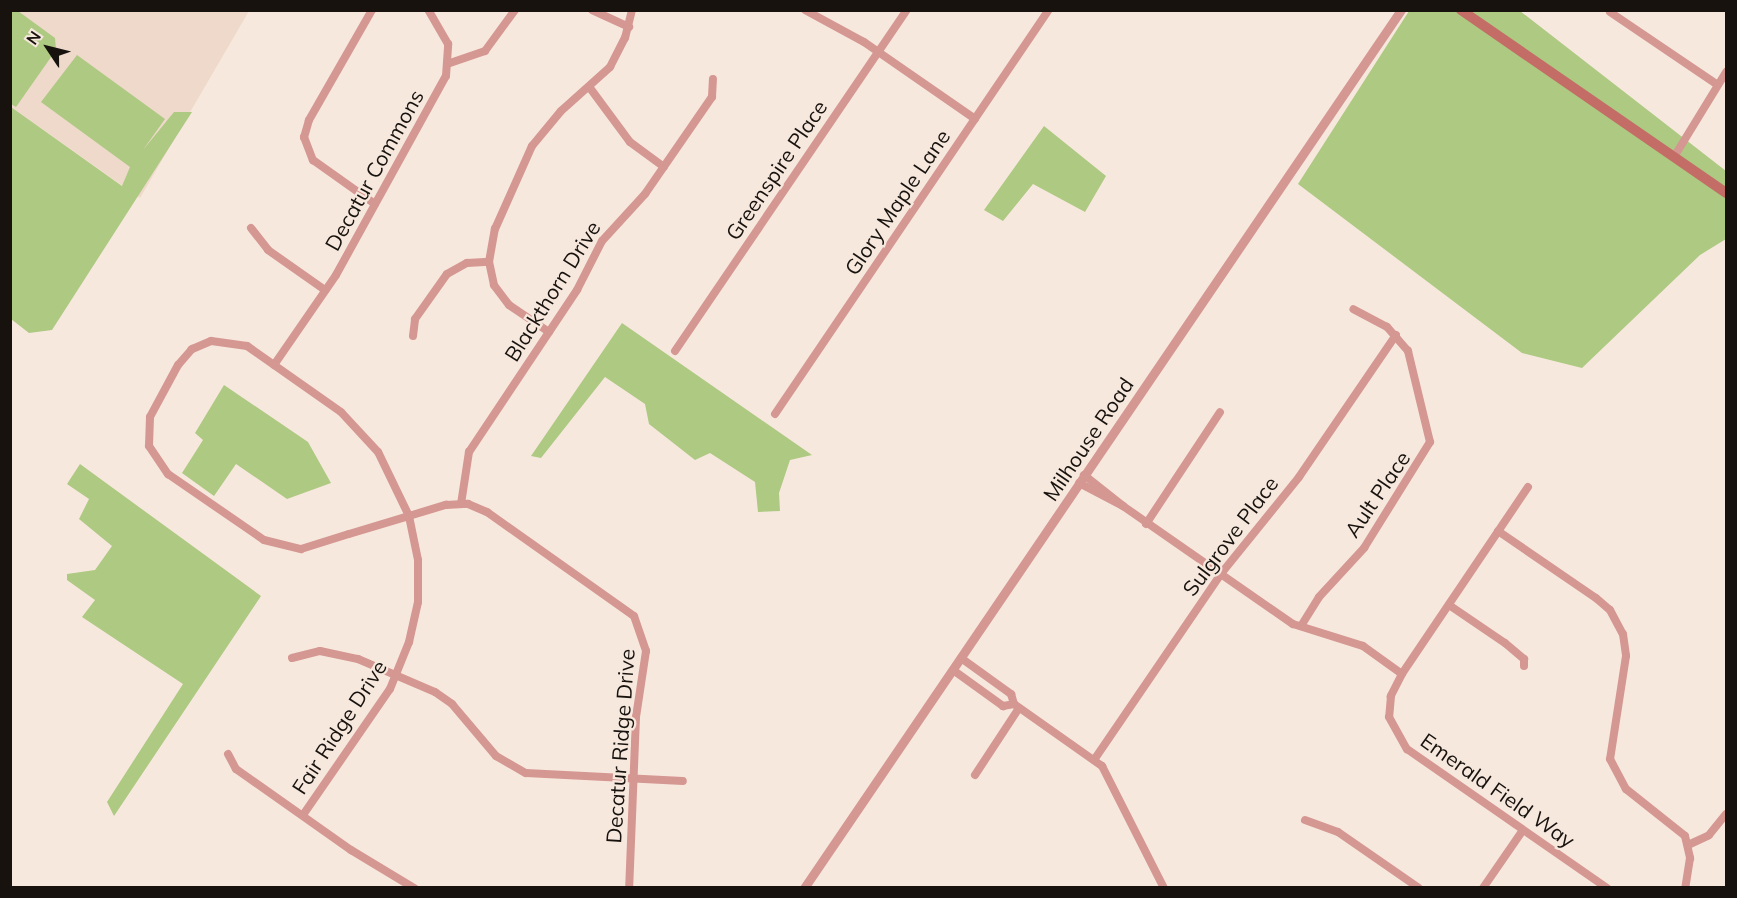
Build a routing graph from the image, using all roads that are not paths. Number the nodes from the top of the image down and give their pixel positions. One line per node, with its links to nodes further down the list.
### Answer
1 (372, 10): 23 (street)
2 (428, 10): 14 (street)
3 (515, 10): 14 (street)
4 (592, 10): 12 (street)
5 (632, 10): 12 (street)
6 (805, 10): 13 (street)
7 (908, 10): 13 (street, Greenspire Place)
8 (1049, 10): 19 (street, Glory Maple Lane)
9 (1401, 10): 35 (street, Milhouse Road)
10 (1461, 10): 20 (main road)
11 (1610, 12): 17 (street)
12 (629, 27): 18 (street)
13 (879, 52): 19 (street); 31 (street, Greenspire Place)
14 (450, 63): 23 (street, Decatur Commons)
15 (1726, 72): 17 (street)
16 (713, 79): 21 (street, Blackthorn Drive)
17 (1718, 85): 20 (street)
18 (590, 88): 21 (street); 25 (street)
19 (975, 119): 34 (street, Glory Maple Lane)
20 (1674, 158): 22 (main road)
21 (664, 167): 28 (street, Blackthorn Drive)
22 (1726, 193)
23 (375, 204): 26 (street, Decatur Commons)
24 (251, 228): 26 (street)
25 (489, 262): 28 (street); 30 (street)
26 (325, 290): 32 (street, Decatur Commons)
27 (1353, 309): 29 (street)
28 (549, 332): 37 (street, Blackthorn Drive)
29 (1396, 335): 41 (street, Sulgrove Place); 43 (street, Ault Place)
30 (413, 336)
31 (675, 351)
32 (274, 364): 38 (street, Fair Ridge Drive); 38 (street, Fair Ridge Drive)
33 (1220, 412): 39 (street)
34 (775, 414)
35 (1082, 479): 39 (street); 45 (street, Milhouse Road)
36 (1528, 487): 40 (street, Emerald Field Way)
37 (461, 504): 38 (street); 54 (street, Decatur Ridge Drive)
38 (409, 516): 48 (street, Fair Ridge Drive)
39 (1146, 524): 41 (street)
40 (1498, 531): 42 (street, Emerald Field Way); 60 (street)
41 (1220, 575): 43 (street); 52 (street, Sulgrove Place)
42 (1449, 605): 46 (street); 49 (street, Emerald Field Way)
43 (1301, 626): 49 (street)
44 (292, 658): 48 (street)
45 (961, 658): 47 (street, Milhouse Road); 50 (street)
46 (1524, 666)
47 (952, 670): 50 (street); 64 (street, Milhouse Road)
48 (398, 674): 54 (street); 57 (street, Fair Ridge Drive)
49 (1402, 674): 59 (street, Emerald Field Way)
50 (1017, 706): 52 (street); 53 (street)
51 (228, 754): 57 (street)
52 (1094, 760): 61 (street)
53 (975, 775)
54 (634, 779): 55 (street); 63 (street, Decatur Ridge Drive)
55 (683, 781)
56 (1726, 814): 60 (street)
57 (303, 815): 62 (street)
58 (1305, 820): 65 (street)
59 (1523, 830): 66 (street); 67 (street, Emerald Field Way)
60 (1688, 845): 68 (street)
61 (1164, 887)
62 (414, 888)
63 (629, 888)
64 (804, 888)
65 (1419, 888)
66 (1483, 888)
67 (1607, 888)
68 (1685, 888)

